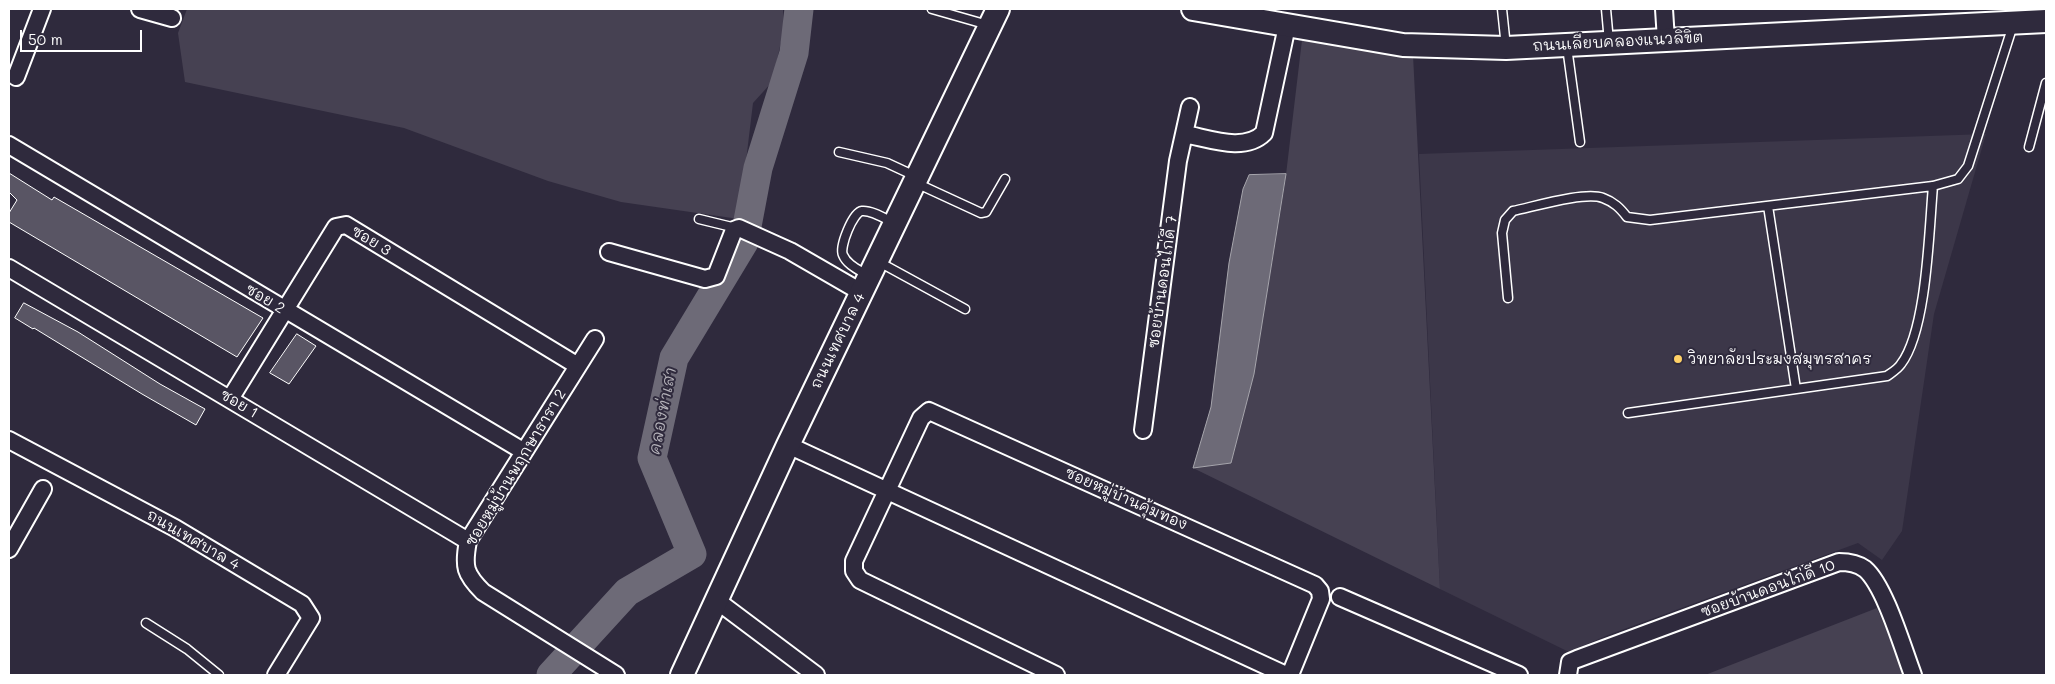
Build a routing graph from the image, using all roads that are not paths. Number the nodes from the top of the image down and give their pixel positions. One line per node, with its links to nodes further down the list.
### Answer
1 (42, 9): 17 (street)
2 (140, 9): 10 (street)
3 (932, 9): 8 (lane)
4 (1193, 9): 12 (street, ถนนเลียบคลองแนวลิขิต)
5 (1502, 9): 16 (lane)
6 (1606, 9): 14 (lane)
7 (1664, 9): 13 (street)
8 (994, 17): 25 (street, ถนนเทศบาล 4)
9 (2003, 17): 11 (street, ถนนเลียบคลองแนวลิขิต); 13 (street, ถนนเลียบคลองแนวลิขิต); 27 (lane)
10 (172, 18)
11 (2046, 21)
12 (1287, 26): 16 (street, ถนนเลียบคลองแนวลิขิต); 20 (street)
13 (1666, 40): 14 (street, ถนนเลียบคลองแนวลิขิต)
14 (1609, 43): 15 (street, ถนนเลียบคลองแนวลิขิต)
15 (1567, 45): 16 (street, ถนนเลียบคลองแนวลิขิต); 21 (lane)
16 (1506, 48)
17 (16, 78)
18 (2046, 83): 23 (lane)
19 (1190, 107): 20 (street, ซอยบ้านดอนไก่ดี 7)
20 (1184, 134): 43 (street, ซอยบ้านดอนไก่ดี 7)
21 (1580, 142)
22 (9, 145): 37 (street, ซอย 2)
23 (2029, 146)
24 (839, 152): 25 (lane)
25 (916, 179): 26 (lane); 30 (street, ถนนเทศบาล 4)
26 (1004, 179)
27 (1933, 186): 28 (lane); 40 (lane)
28 (1768, 206): 35 (lane); 40 (lane)
29 (699, 219): 31 (lane)
30 (894, 223): 34 (street, ถนนเทศบาล 4); 34 (lane)
31 (739, 228): 32 (street); 34 (street)
32 (608, 252)
33 (9, 268): 41 (street, ซอย 1)
34 (869, 276): 36 (lane); 45 (street, ถนนเทศบาล 4)
35 (1508, 298)
36 (965, 309)
37 (284, 310): 39 (street, ซอย 3); 41 (street, ซอย 3); 46 (street, ซอย 2)
38 (594, 339): 39 (street, ซอยหมู่บ้านพฤกษาธารา 2)
39 (578, 366): 46 (street, ซอยหมู่บ้านพฤกษาธารา 2)
40 (1796, 388): 42 (lane)
41 (230, 399): 49 (street, ซอย 1)
42 (1628, 412)
43 (1143, 430)
44 (9, 440): 56 (street, ถนนเทศบาล 4)
45 (788, 445): 48 (street, ซอยหมู่บ้านคุ้มทอง); 52 (street, ถนนเทศบาล 4)
46 (523, 451): 49 (street, ซอยหมู่บ้านพฤกษาธารา 2)
47 (43, 489): 50 (street)
48 (887, 490): 60 (street, ซอยหมู่บ้านคุ้มทอง); 61 (street, ซอยหมู่บ้านคุ้มทอง); 61 (street, ซอยหมู่บ้านคุ้มทอง)
49 (468, 541): 57 (street, ซอยหมู่บ้านพฤกษาธารา 2)
50 (9, 549)
51 (1340, 596): 62 (street)
52 (716, 600): 58 (street, ถนนเทศบาล 4); 59 (street)
53 (146, 623): 55 (lane)
54 (1568, 674): 63 (street, ซอยบ้านดอนไก่ดี 10)
55 (220, 675)
56 (276, 675)
57 (616, 675)
58 (682, 675)
59 (816, 675)
60 (1056, 675)
61 (1288, 675)
62 (1519, 675)
63 (1913, 675)

